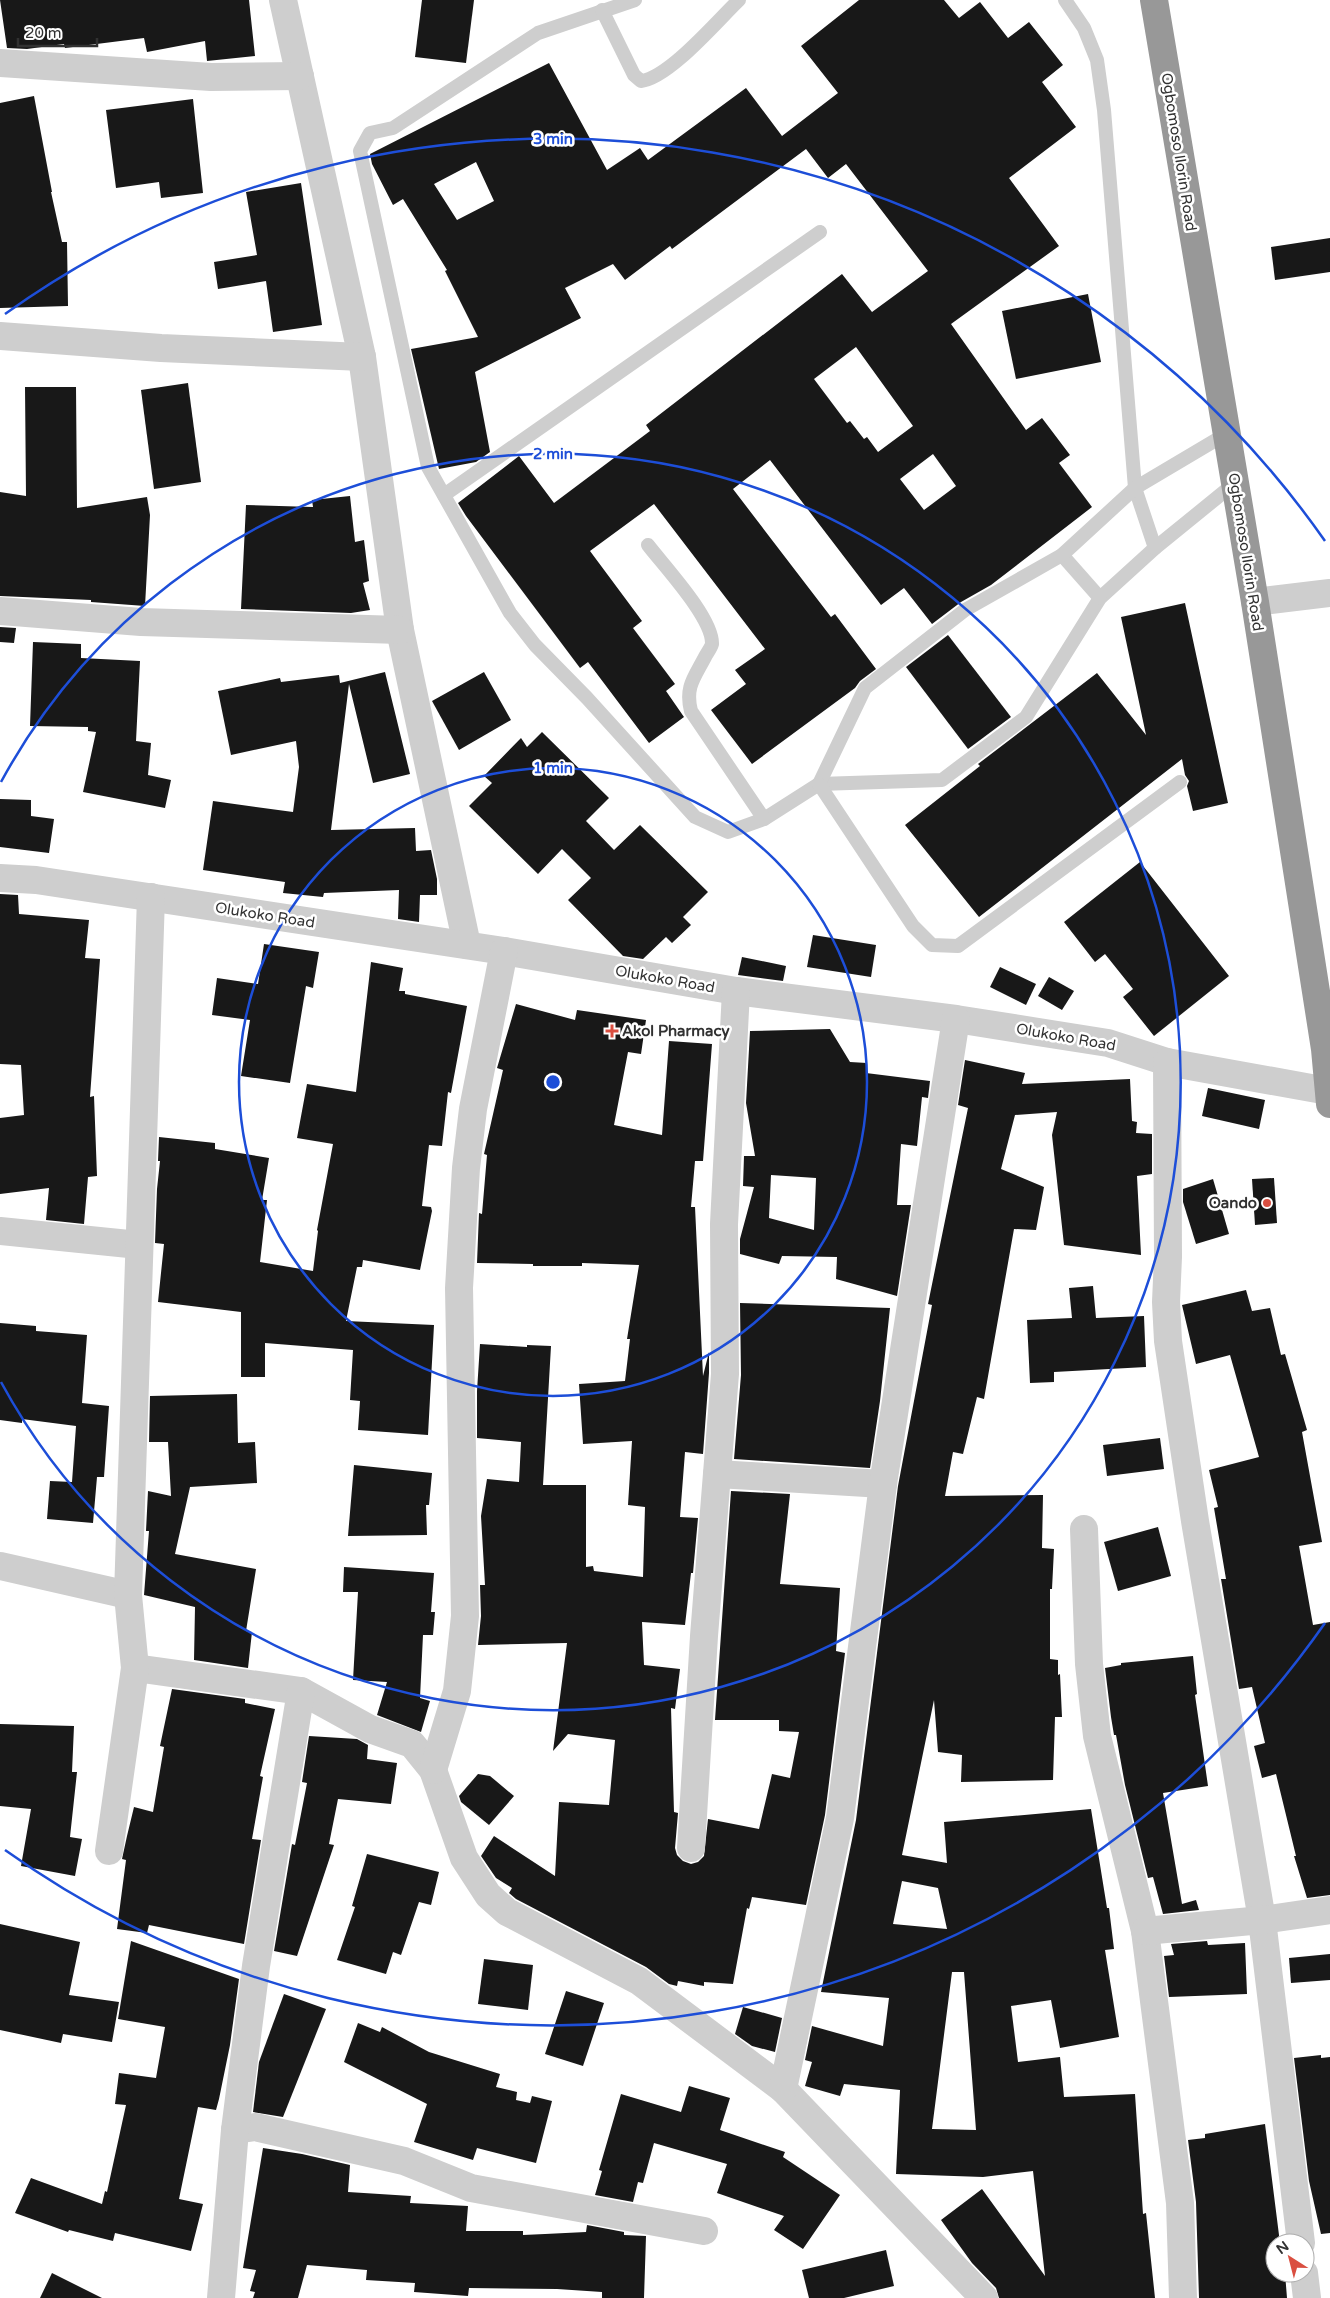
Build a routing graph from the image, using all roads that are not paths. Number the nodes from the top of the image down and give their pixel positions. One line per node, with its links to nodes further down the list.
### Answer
1 (283, 0): 8 (street)
2 (635, 0): 6 (lane)
3 (739, 0): 6 (lane)
4 (1065, 0): 14 (lane)
5 (1154, 0): 12 (highway, Ogbomoso Ilorin Road)
6 (602, 10): 15 (lane)
7 (0, 63): 8 (street)
8 (300, 76): 11 (street)
9 (820, 232): 15 (lane)
10 (0, 336): 11 (street)
11 (362, 357): 23 (street)
12 (1226, 434): 13 (highway, Ogbomoso Ilorin Road); 14 (lane)
13 (1234, 483): 17 (lane); 21 (highway, Ogbomoso Ilorin Road)
14 (1134, 488): 17 (lane); 18 (lane)
15 (444, 495): 26 (lane)
16 (648, 545): 26 (lane)
17 (1155, 548): 20 (lane)
18 (1062, 555): 20 (lane); 25 (lane)
19 (1330, 592): 21 (street)
20 (1100, 598): 25 (lane)
21 (1254, 602): 33 (highway, Ogbomoso Ilorin Road)
22 (0, 611): 23 (street)
23 (400, 630): 29 (street)
24 (1180, 782): 25 (lane)
25 (819, 784): 26 (lane)
26 (764, 818)
27 (0, 878): 28 (street, Olukoko Road)
28 (151, 897): 29 (street, Olukoko Road); 37 (street)
29 (467, 945): 30 (street, Olukoko Road)
30 (504, 951): 31 (street, Olukoko Road); 45 (street)
31 (736, 991): 32 (street, Olukoko Road); 38 (street)
32 (956, 1018): 34 (street, Olukoko Road); 39 (street)
33 (1327, 1049): 35 (highway, Ogbomoso Ilorin Road)
34 (1167, 1062): 35 (street, Olukoko Road); 49 (street)
35 (1329, 1098)
36 (0, 1231): 37 (street)
37 (138, 1245): 42 (street)
38 (717, 1474): 39 (street); 46 (street)
39 (883, 1484): 51 (street)
40 (1084, 1529): 50 (street)
41 (0, 1566): 42 (street)
42 (128, 1595): 43 (street)
43 (135, 1668): 44 (street); 47 (street)
44 (302, 1691): 45 (street); 52 (street)
45 (433, 1770): 51 (street)
46 (691, 1848)
47 (109, 1851)
48 (1330, 1910): 49 (street)
49 (1262, 1920): 50 (street); 54 (street)
50 (1145, 1931): 58 (street)
51 (783, 2089): 57 (street)
52 (235, 2130): 53 (street); 56 (street)
53 (704, 2231)
54 (1300, 2233)
55 (1305, 2283): 59 (street)
56 (221, 2298)
57 (984, 2298)
58 (1183, 2298)
59 (1307, 2298)

